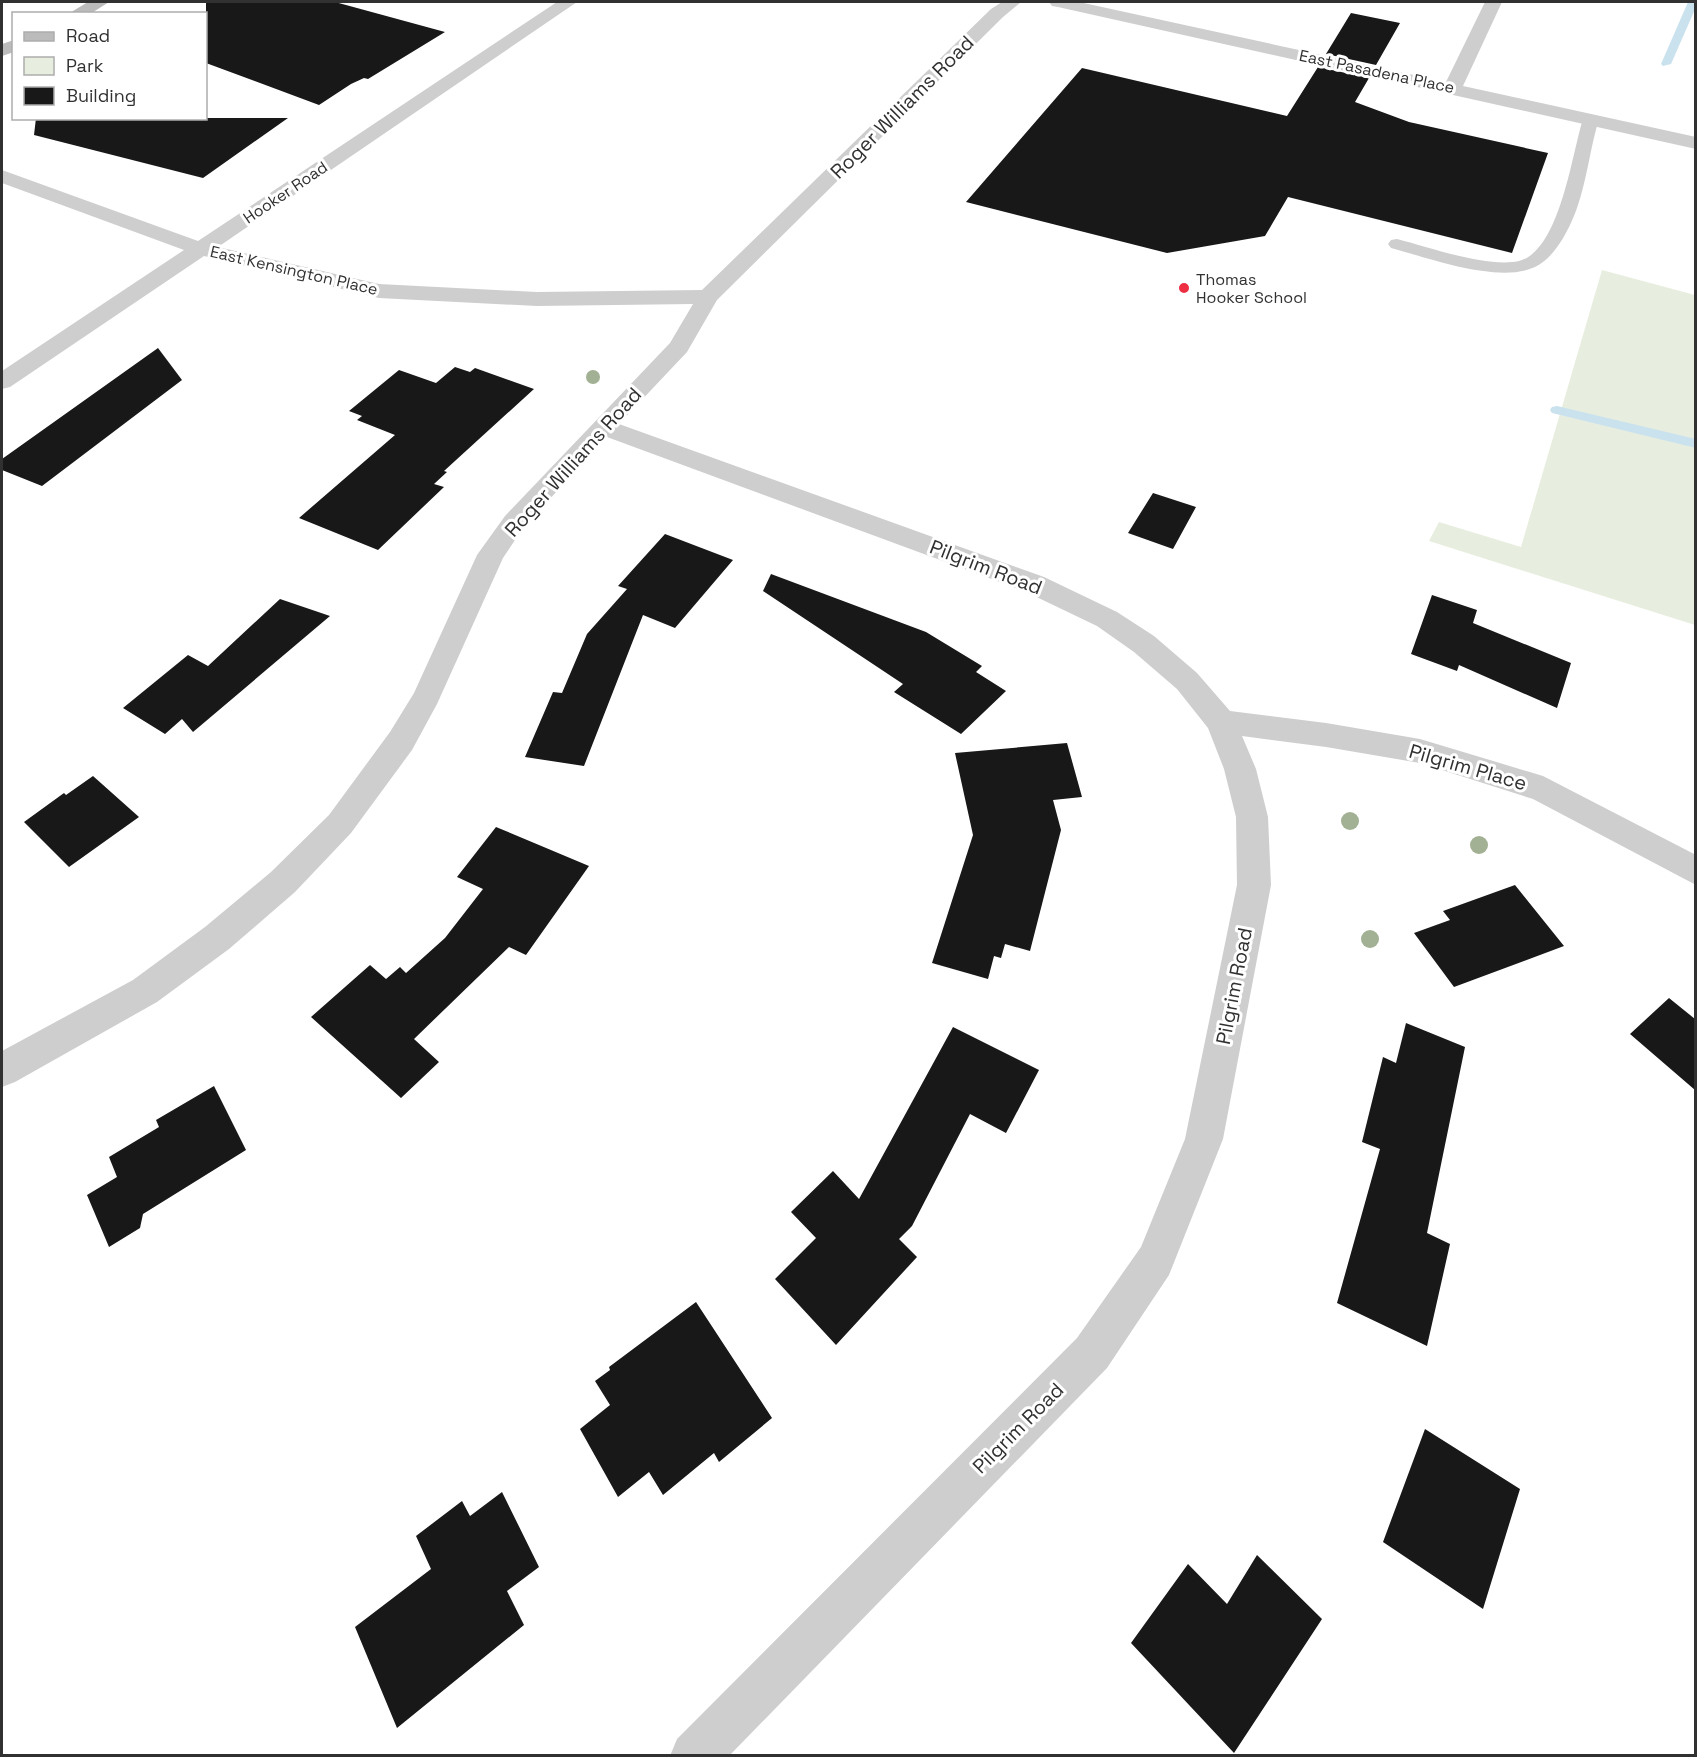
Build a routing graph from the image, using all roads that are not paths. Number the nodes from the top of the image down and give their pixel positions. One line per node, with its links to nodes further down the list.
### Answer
1 (100, 2): 6 (main road)
2 (568, 2): 12 (street, Hooker Road)
3 (1013, 2): 13 (street, Roger Williams Road)
4 (1058, 2): 7 (street, East Pasadena Place)
5 (1494, 2): 7 (street)
6 (80, 12)
7 (1453, 88): 8 (street, East Pasadena Place)
8 (1591, 119): 9 (street, East Pasadena Place); 11 (lane)
9 (1695, 143)
10 (2, 176): 12 (street, East Kensington Place)
11 (1397, 244)
12 (200, 249): 13 (street, East Kensington Place); 14 (street, Hooker Road)
13 (708, 297): 15 (street, Roger Williams Road)
14 (2, 382)
15 (604, 427): 16 (street, Pilgrim Road); 18 (street, Roger Williams Road)
16 (1221, 722): 17 (street, Pilgrim Place); 19 (street, Pilgrim Road)
17 (1695, 871)
18 (2, 1070)
19 (694, 1755)

